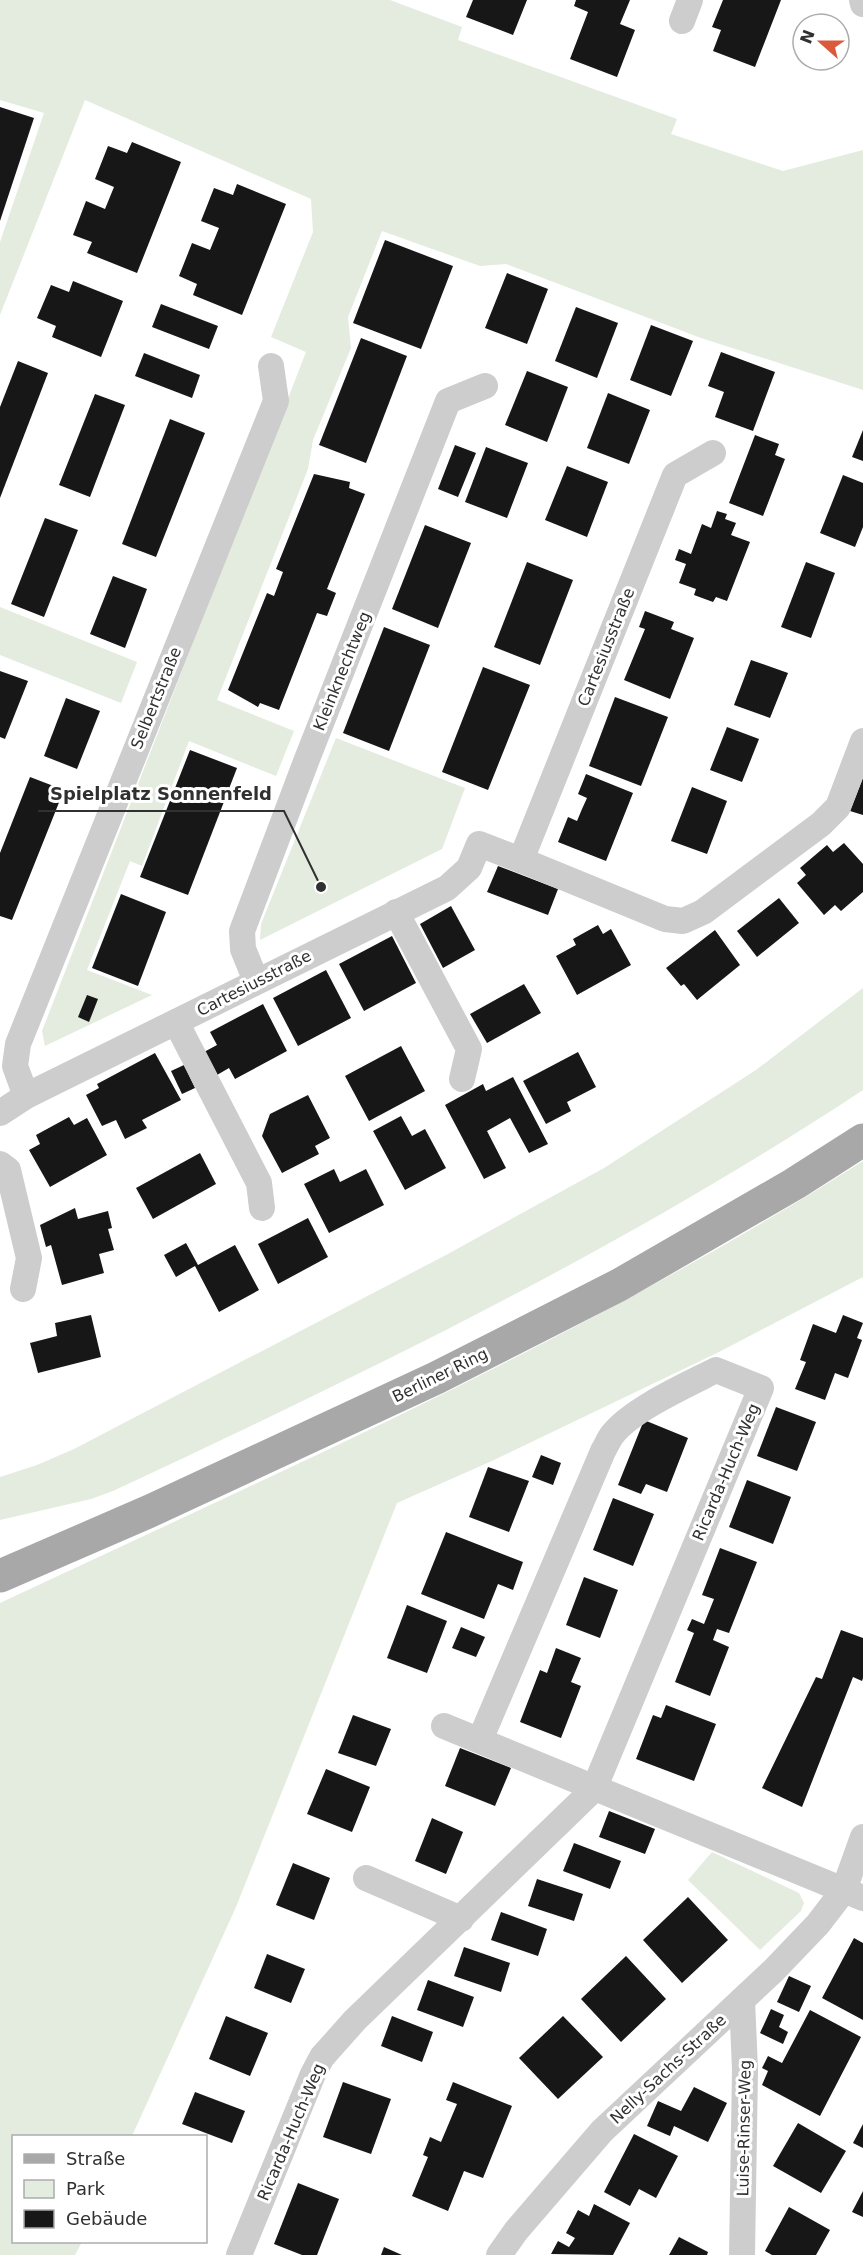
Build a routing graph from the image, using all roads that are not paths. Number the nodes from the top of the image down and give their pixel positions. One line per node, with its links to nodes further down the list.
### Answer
1 (271, 366): 10 (street, Selbertstraße)
2 (485, 386): 7 (street, Kleinknechtweg)
3 (713, 453): 5 (street, Cartesiusstraße)
4 (863, 741): 5 (street, Cartesiusstraße)
5 (521, 860): 6 (street, Cartesiusstraße)
6 (396, 912): 7 (street, Cartesiusstraße); 9 (street)
7 (256, 981): 8 (street, Cartesiusstraße)
8 (176, 1022): 10 (street, Cartesiusstraße); 14 (street, Cartesiusstraße)
9 (462, 1079)
10 (27, 1096): 11 (street, Cartesiusstraße)
11 (0, 1113)
12 (863, 1140): 16 (main road, Berliner Ring)
13 (0, 1164): 15 (street)
14 (262, 1208)
15 (23, 1289)
16 (0, 1575)
17 (444, 1726): 18 (street)
18 (480, 1740): 19 (street); 19 (street, Ricarda-Huch-Weg)
19 (594, 1789): 22 (street); 23 (street, Ricarda-Huch-Weg)
20 (863, 1837): 22 (street, Nelly-Sachs-Straße)
21 (366, 1878): 23 (street)
22 (854, 1894): 24 (street, Nelly-Sachs-Straße)
23 (461, 1918): 25 (street, Ricarda-Huch-Weg)
24 (742, 2000): 26 (street, Nelly-Sachs-Straße); 27 (street, Luise-Rinser-Weg)
25 (239, 2255)
26 (499, 2255)
27 (742, 2255)

